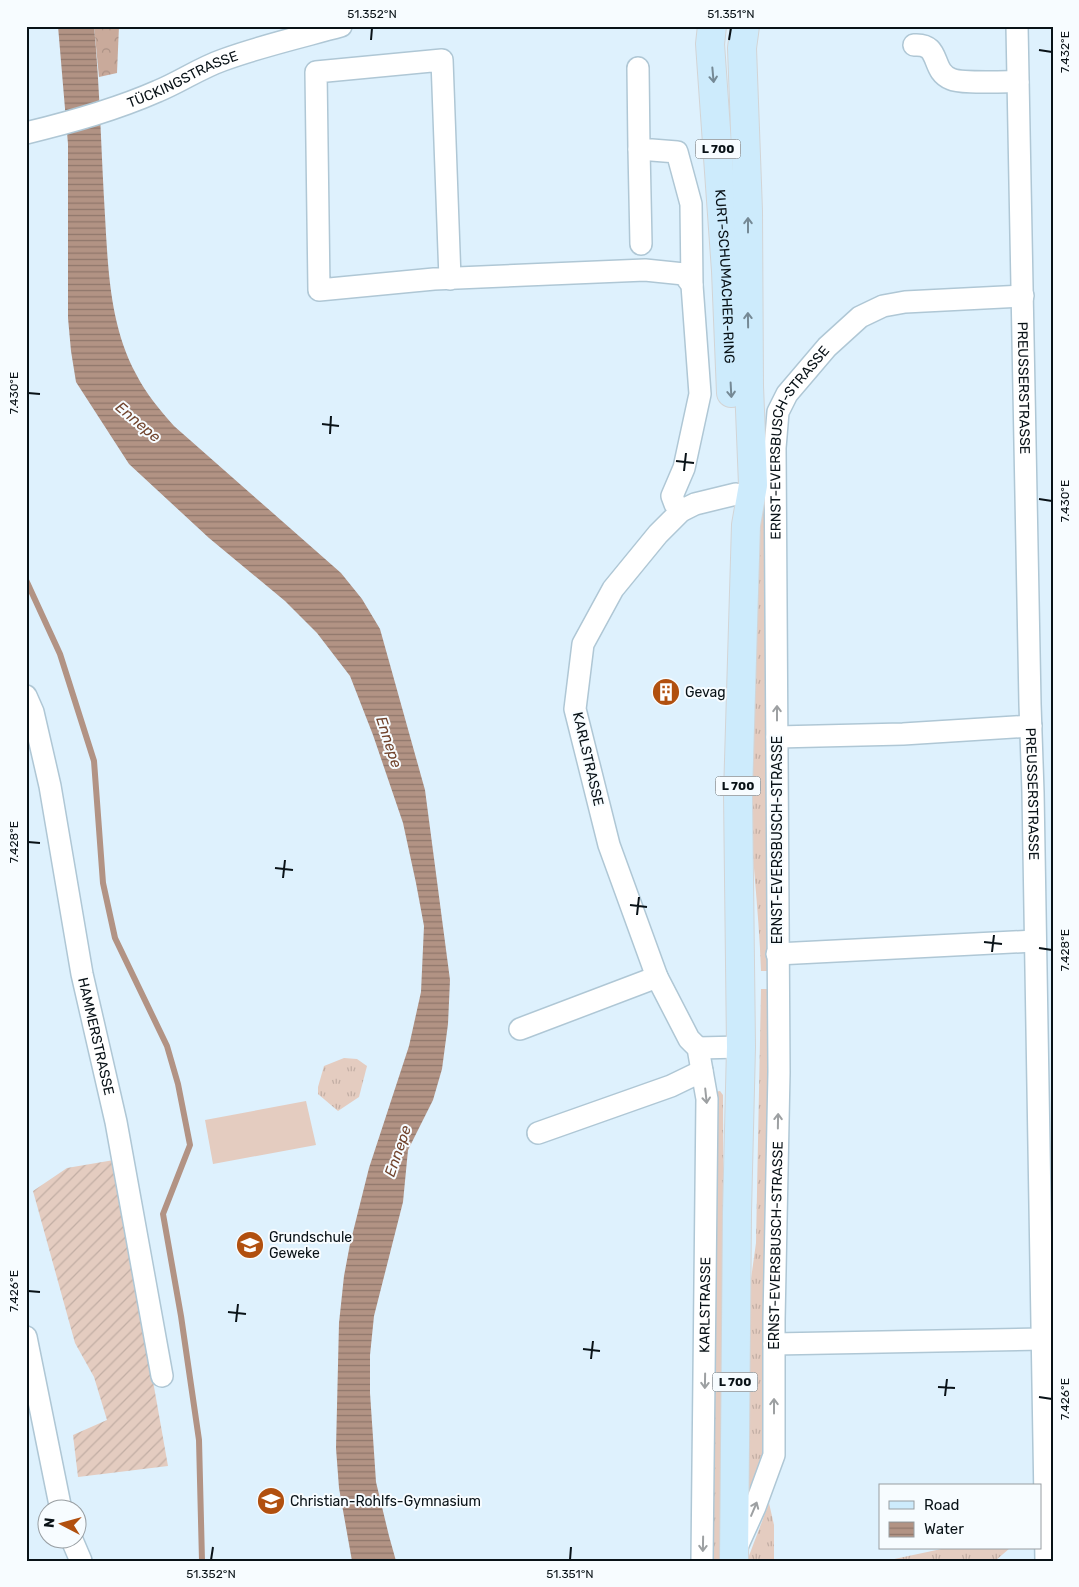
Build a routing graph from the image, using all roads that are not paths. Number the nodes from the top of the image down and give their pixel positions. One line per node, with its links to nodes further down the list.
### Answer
1 (341, 26): 8 (street, TÜCKINGSTRASSE)
2 (712, 26): 14 (main road, KURT-SCHUMACHER-RING / L 700, one-way to 14)
3 (745, 26): 16 (main road, L 700, one-way to 3)
4 (1017, 26): 7 (street, PREUSSERSTRASSE)
5 (914, 45): 7 (street)
6 (638, 68): 9 (street)
7 (1018, 82): 13 (street, PREUSSERSTRASSE)
8 (26, 133)
9 (640, 149): 10 (street); 12 (street)
10 (641, 244)
11 (450, 279): 11 (street); 12 (street)
12 (692, 286): 15 (street)
13 (1023, 296): 18 (street, PREUSSERSTRASSE); 19 (street, ERNST-EVERSBUSCH-STRASSE, one-way to 13)
14 (736, 494): 15 (street, KARLSTRASSE); 16 (main road, KURT-SCHUMACHER-RING / L 700)
15 (681, 511): 22 (street, KARLSTRASSE)
16 (746, 526): 24 (main road, L 700)
17 (26, 696): 33 (street, HAMMERSTRASSE)
18 (1031, 726): 19 (street); 20 (street, PREUSSERSTRASSE)
19 (777, 737): 21 (street, ERNST-EVERSBUSCH-STRASSE)
20 (1036, 941): 21 (street); 28 (street, PREUSSERSTRASSE)
21 (778, 954): 32 (street, ERNST-EVERSBUSCH-STRASSE, one-way to 21)
22 (657, 976): 23 (street); 25 (street, KARLSTRASSE)
23 (520, 1029)
24 (741, 1047): 25 (street); 35 (main road, L 700)
25 (698, 1048): 26 (street, KARLSTRASSE)
26 (702, 1071): 27 (street); 36 (street, KARLSTRASSE, one-way to 36)
27 (538, 1133)
28 (1046, 1175): 29 (street, PREUSSERSTRASSE)
29 (1047, 1299): 31 (street, PREUSSERSTRASSE)
30 (26, 1336): 34 (street)
31 (1042, 1339): 32 (street); 37 (street, PREUSSERSTRASSE)
32 (774, 1344): 35 (street, ERNST-EVERSBUSCH-STRASSE, one-way to 32)
33 (162, 1376)
34 (59, 1500)
35 (734, 1557)
36 (702, 1561)
37 (1046, 1561)

